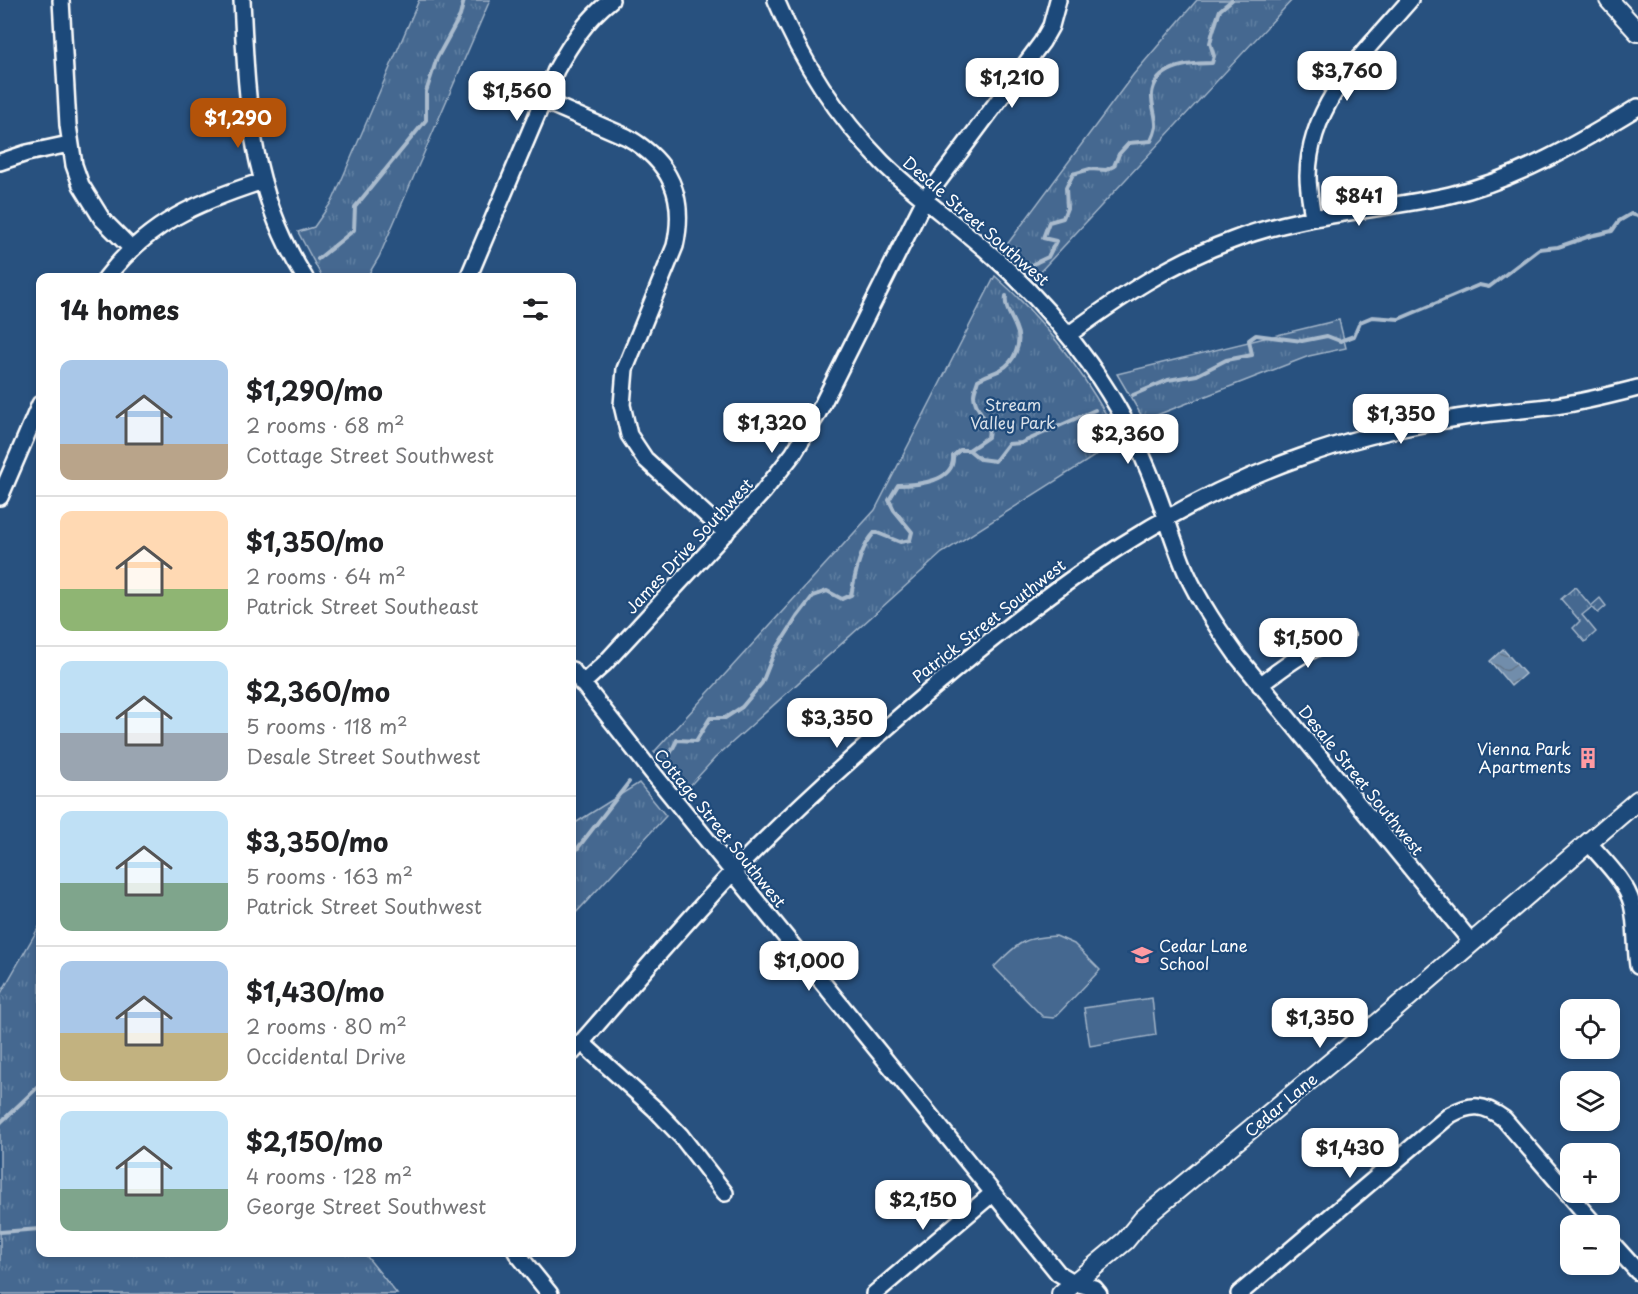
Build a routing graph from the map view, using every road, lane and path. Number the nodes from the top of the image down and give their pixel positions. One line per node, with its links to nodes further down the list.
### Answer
1 (61, 0): 11 (street)
2 (242, 0): 13 (street)
3 (611, 0): 9 (street)
4 (776, 0): 14 (street, Desale Street Southwest)
5 (1058, 0): 14 (street, James Drive Southwest)
6 (1410, 0): 15 (street)
7 (1609, 0): 8 (main road)
8 (1638, 32)
9 (544, 101): 19 (street); 26 (street)
10 (1638, 107): 15 (street)
11 (69, 144): 12 (street); 16 (street)
12 (0, 162)
13 (263, 181): 16 (street); 18 (street)
14 (925, 200): 20 (street, Desale Street Southwest); 26 (street, James Drive Southwest)
15 (1312, 217): 20 (street)
16 (132, 249): 17 (street)
17 (110, 273)
18 (302, 273)
19 (470, 273)
20 (1068, 335): 25 (street, Desale Street Southwest)
21 (1638, 387): 25 (street, Patrick Street Southwest)
22 (36, 411): 23 (street)
23 (7, 461): 24 (street)
24 (0, 497)
25 (1165, 517): 30 (street, Desale Street Southwest); 33 (street, Patrick Street Southwest)
26 (726, 533): 29 (street, James Drive Southwest)
27 (1346, 636): 30 (street)
28 (576, 676): 29 (street, Cottage Street Southwest)
29 (582, 684): 33 (street, Cottage Street Southwest)
30 (1260, 685): 34 (street, Desale Street Southwest)
31 (1638, 800): 32 (main road, Cedar Lane)
32 (1588, 842): 34 (main road, Cedar Lane); 35 (street)
33 (733, 873): 36 (street, Patrick Street Southwest); 38 (street, Cottage Street Southwest)
34 (1472, 943): 43 (main road, Cedar Lane)
35 (1638, 966)
36 (576, 1047): 37 (street)
37 (725, 1193)
38 (993, 1193): 43 (street, Cottage Street Southwest); 45 (street)
39 (1587, 1215): 47 (street)
40 (1620, 1252): 42 (street)
41 (520, 1257): 44 (street)
42 (1638, 1272)
43 (1070, 1290): 46 (street, Cottage Street Southwest)
44 (550, 1294)
45 (874, 1294)
46 (1099, 1294)
47 (1239, 1294)

